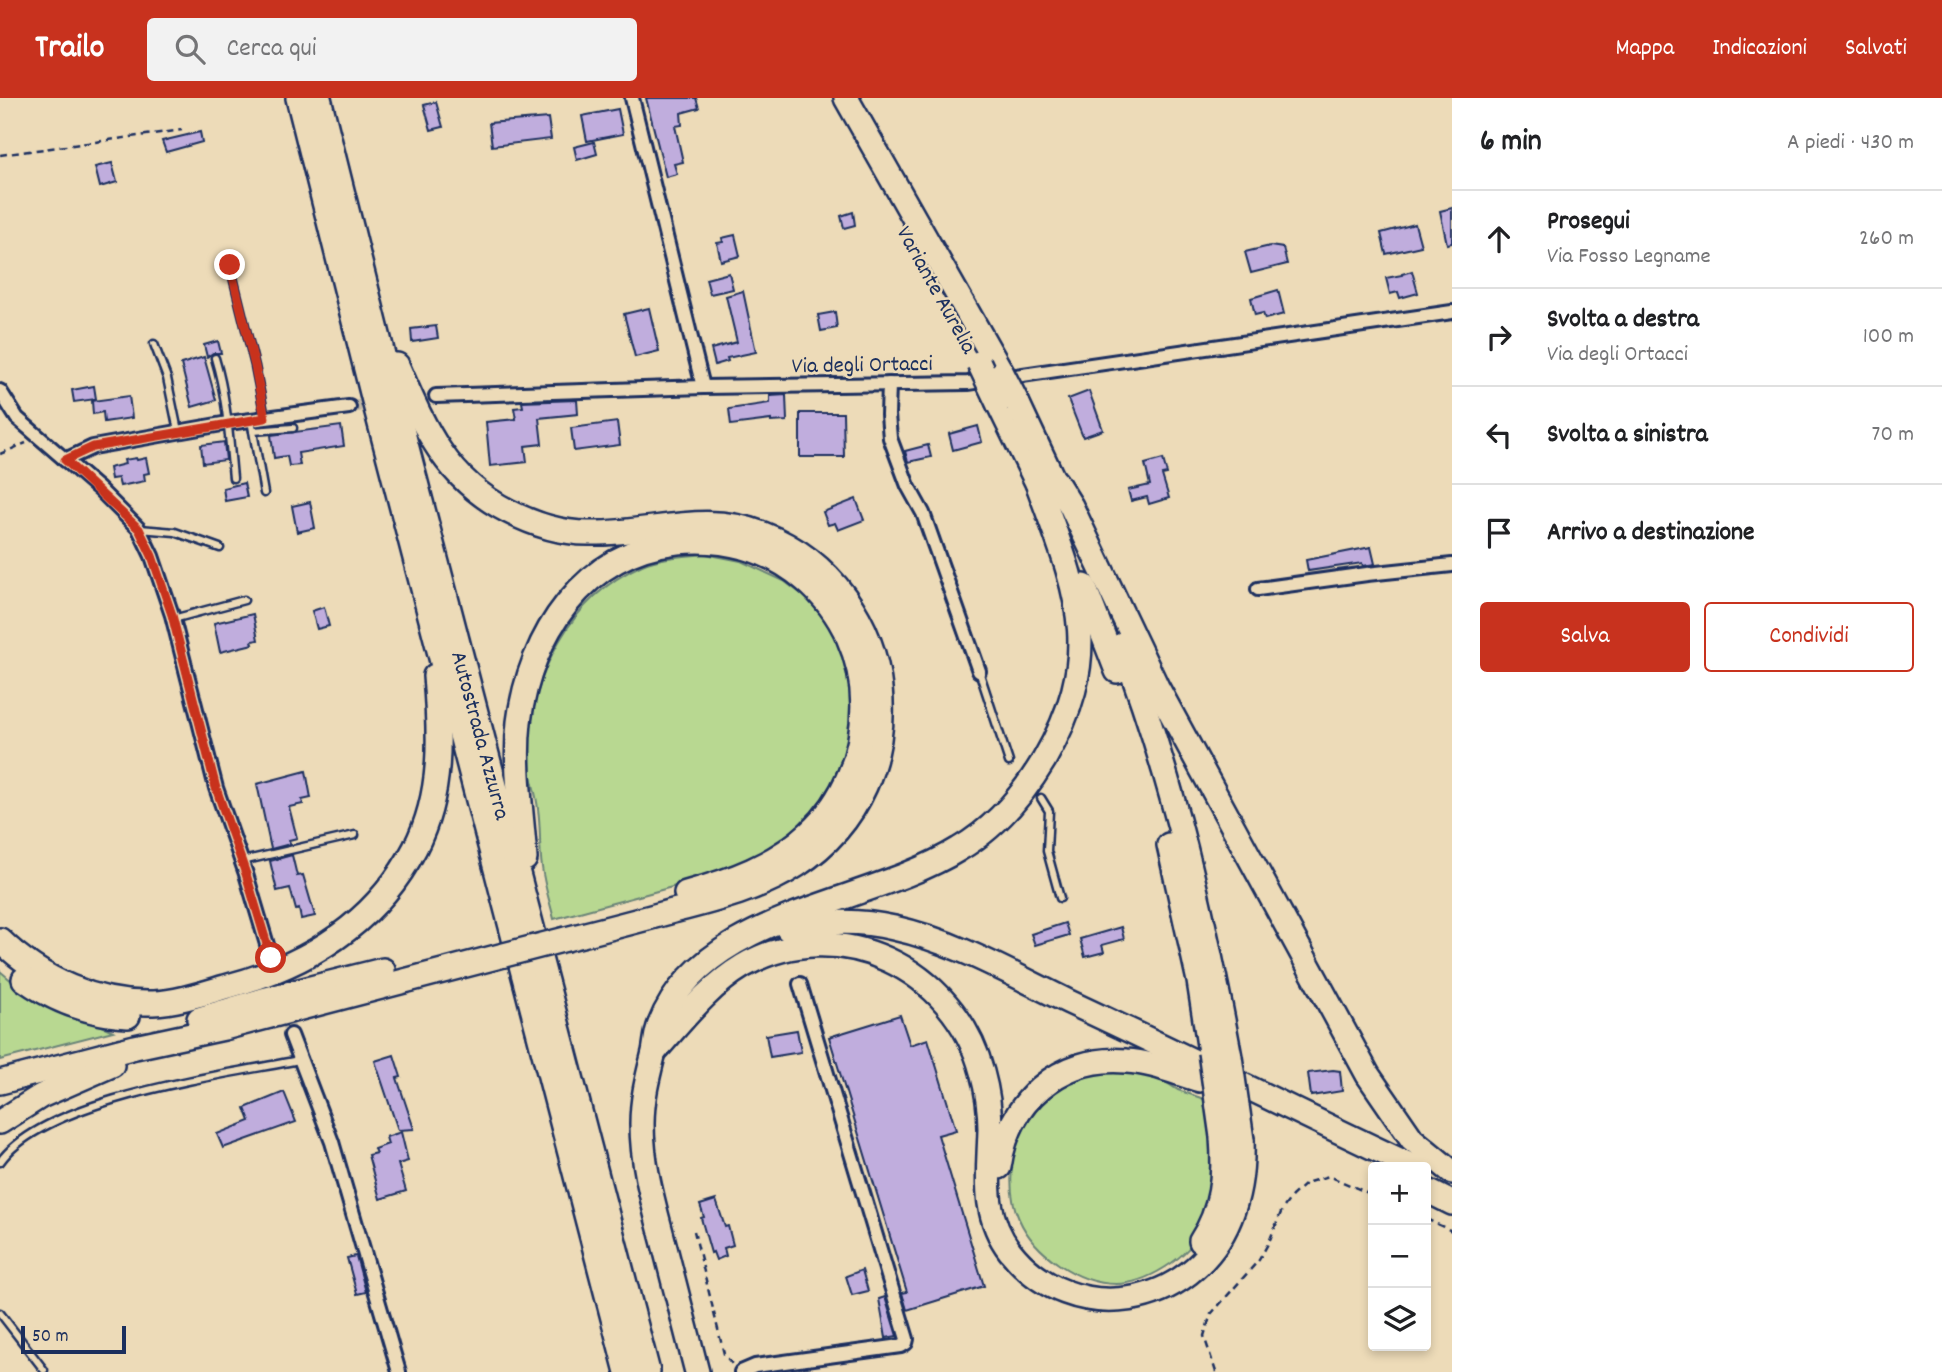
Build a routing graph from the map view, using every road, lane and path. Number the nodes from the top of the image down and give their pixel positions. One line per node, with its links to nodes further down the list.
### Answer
1 (298, 98): 35 (highway, Autostrada Azzurra)
2 (319, 98): 9 (highway, Autostrada Azzurra)
3 (632, 98): 14 (street)
4 (830, 98): 17 (highway, Variante Aurelia, bridge)
5 (846, 98): 17 (highway, Variante Aurelia, bridge)
6 (182, 130): 7 (path)
7 (0, 155)
8 (230, 265): 19 (lane)
9 (369, 302): 43 (highway, Autostrada Azzurra); 45 (highway)
10 (1452, 312): 13 (street, Via degli Ortacci)
11 (154, 344): 23 (lane)
12 (215, 358): 20 (lane)
13 (889, 384): 14 (street, Via degli Ortacci); 37 (street)
14 (703, 387): 16 (street, Via degli Ortacci)
15 (0, 391): 24 (street)
16 (436, 396)
17 (1008, 403): 28 (highway, Variante Aurelia)
18 (349, 407): 19 (street)
19 (265, 418): 21 (street)
20 (228, 423): 21 (street); 23 (street); 27 (lane)
21 (252, 426): 22 (lane); 29 (lane)
22 (293, 428)
23 (177, 431): 26 (street)
24 (38, 438): 25 (path); 26 (street)
25 (0, 454)
26 (65, 460): 30 (street)
27 (233, 478)
28 (1047, 484): 44 (highway); 60 (highway, bridge); 64 (highway)
29 (264, 493)
30 (139, 529): 31 (lane); 36 (street)
31 (220, 548)
32 (1452, 565): 33 (street)
33 (1258, 589)
34 (244, 600): 36 (lane)
35 (431, 617): 46 (highway); 76 (highway, Autostrada Azzurra)
36 (173, 619): 41 (street)
37 (979, 671): 38 (lane)
38 (1009, 762)
39 (1041, 798): 42 (lane)
40 (355, 835): 41 (lane)
41 (242, 860): 48 (street)
42 (1060, 898)
43 (528, 915): 45 (highway); 77 (highway, Autostrada Azzurra)
44 (839, 927): 54 (highway); 54 (highway); 54 (highway); 57 (highway); 60 (highway); 63 (highway)
45 (564, 932): 47 (highway, bridge)
46 (0, 940)
47 (502, 947): 51 (highway); 52 (highway)
48 (271, 958)
49 (0, 959): 51 (highway)
50 (800, 984): 79 (street)
51 (263, 1000): 56 (highway)
52 (224, 1028): 58 (highway); 59 (highway)
53 (291, 1035): 55 (street)
54 (654, 1053): 78 (highway)
55 (299, 1060): 61 (lane); 75 (street)
56 (0, 1071)
57 (1200, 1080): 60 (highway); 62 (highway)
58 (0, 1082)
59 (0, 1122)
60 (1232, 1139)
61 (0, 1162)
62 (1368, 1162)
63 (1404, 1162)
64 (1452, 1172)
65 (1431, 1175): 66 (highway)
66 (1452, 1185)
67 (1368, 1193): 80 (path)
68 (1431, 1193): 69 (highway)
69 (1452, 1203)
70 (1431, 1221): 72 (path)
71 (694, 1231): 79 (path)
72 (1452, 1231)
73 (0, 1313): 74 (lane)
74 (44, 1370)
75 (400, 1372)
76 (627, 1372)
77 (648, 1372)
78 (697, 1372)
79 (740, 1372)
80 (1216, 1372)

